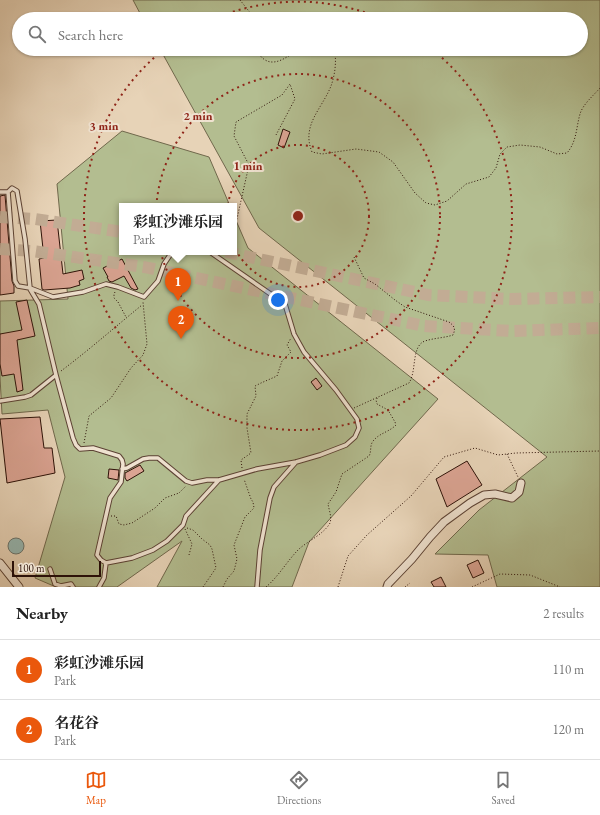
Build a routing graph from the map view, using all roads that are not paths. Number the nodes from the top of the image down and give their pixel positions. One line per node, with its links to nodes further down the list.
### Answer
1 (0, 192): 2 (lane)
2 (8, 192): 5 (lane); 5 (lane)
3 (170, 255): 5 (lane)
4 (214, 255): 8 (lane)
5 (30, 288): 6 (lane)
6 (56, 375): 7 (lane); 9 (lane)
7 (0, 401)
8 (296, 462): 10 (lane); 18 (lane)
9 (122, 469): 10 (lane); 13 (lane)
10 (219, 480): 13 (lane)
11 (521, 483): 19 (street)
12 (0, 563): 15 (street)
13 (106, 563): 17 (lane)
14 (50, 569): 16 (lane)
15 (19, 587)
16 (73, 587)
17 (99, 587)
18 (257, 587)
19 (387, 587)

